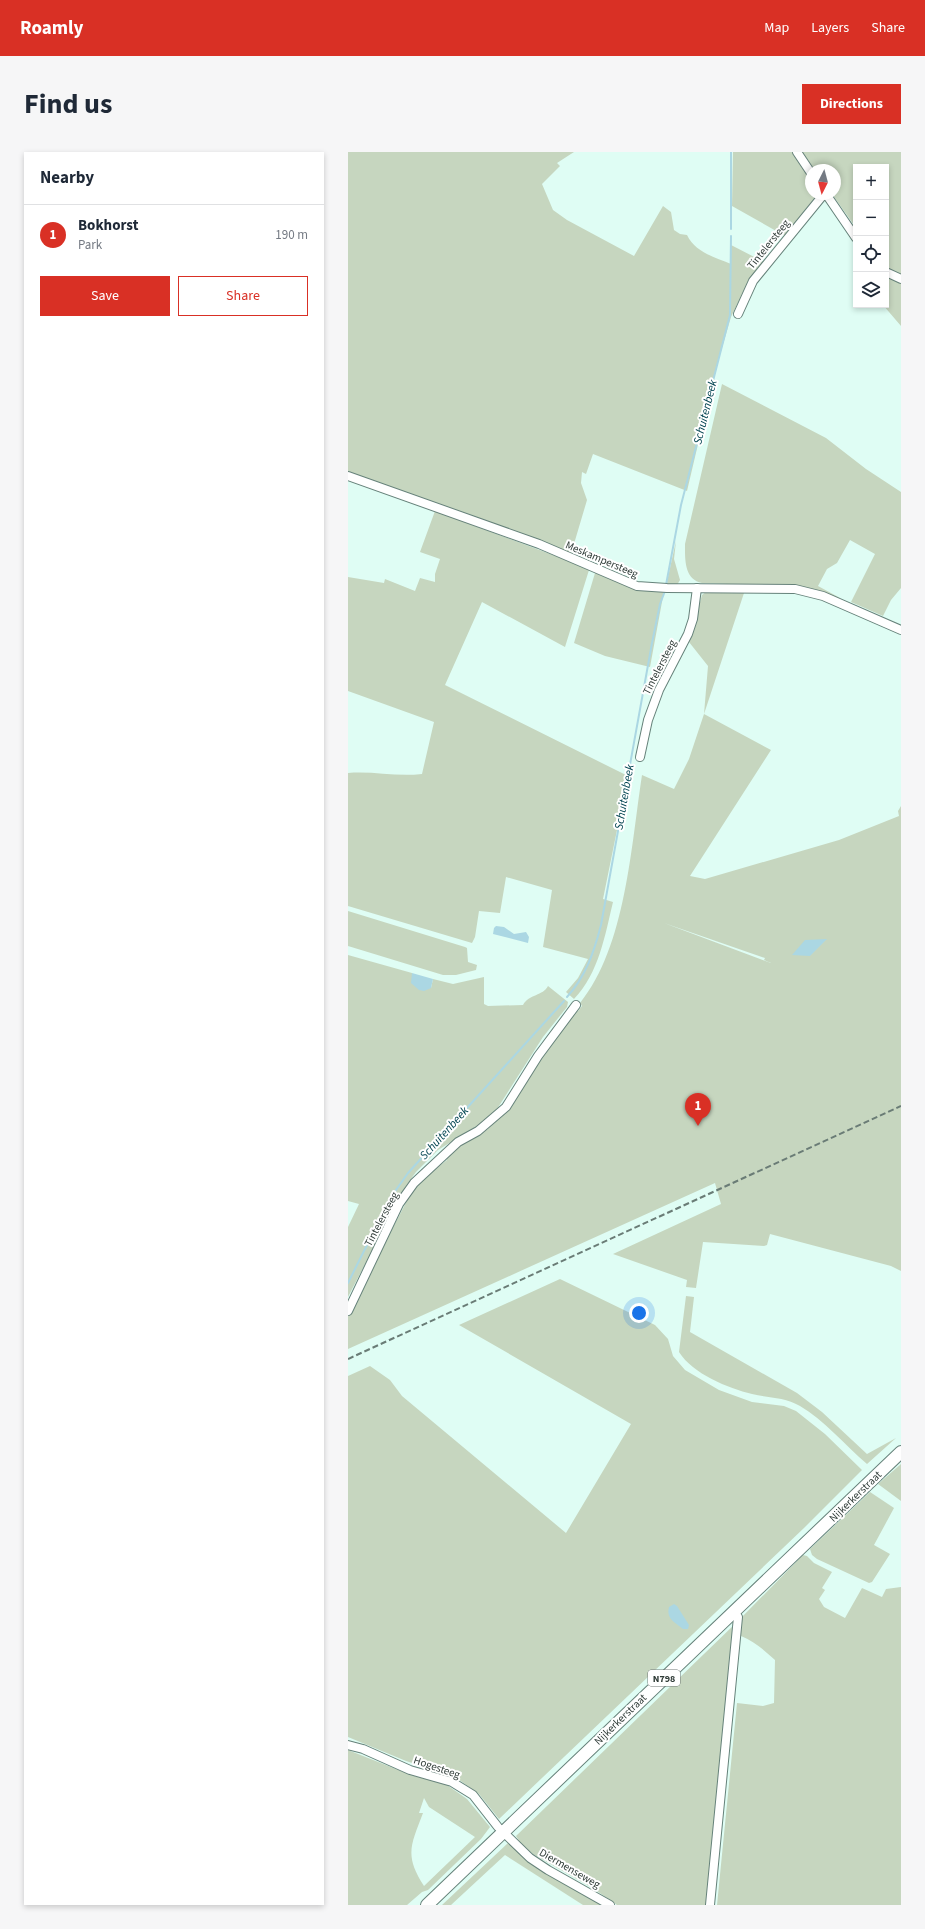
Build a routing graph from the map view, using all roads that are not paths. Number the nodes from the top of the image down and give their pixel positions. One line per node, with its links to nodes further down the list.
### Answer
1 (797, 152): 2 (street)
2 (805, 164)
3 (820, 200): 8 (street, Tintelersteeg)
4 (829, 200): 5 (street)
5 (855, 236)
6 (889, 273): 7 (street)
7 (901, 279)
8 (738, 314)
9 (348, 476): 10 (street, Meskampersteeg)
10 (697, 588): 11 (street, Meskampersteeg); 12 (street, Tintelersteeg)
11 (901, 630)
12 (640, 757)
13 (576, 1006): 14 (street, Tintelersteeg)
14 (348, 1311)
15 (901, 1452): 16 (main road, Nijkerkerstraat / N798)
16 (734, 1612): 18 (main road, Nijkerkerstraat / N798); 21 (street)
17 (348, 1745): 18 (street, Hogesteeg)
18 (503, 1832): 19 (main road, Nijkerkerstraat / N798); 20 (street, Diermenseweg)
19 (427, 1905)
20 (610, 1905)
21 (710, 1905)

